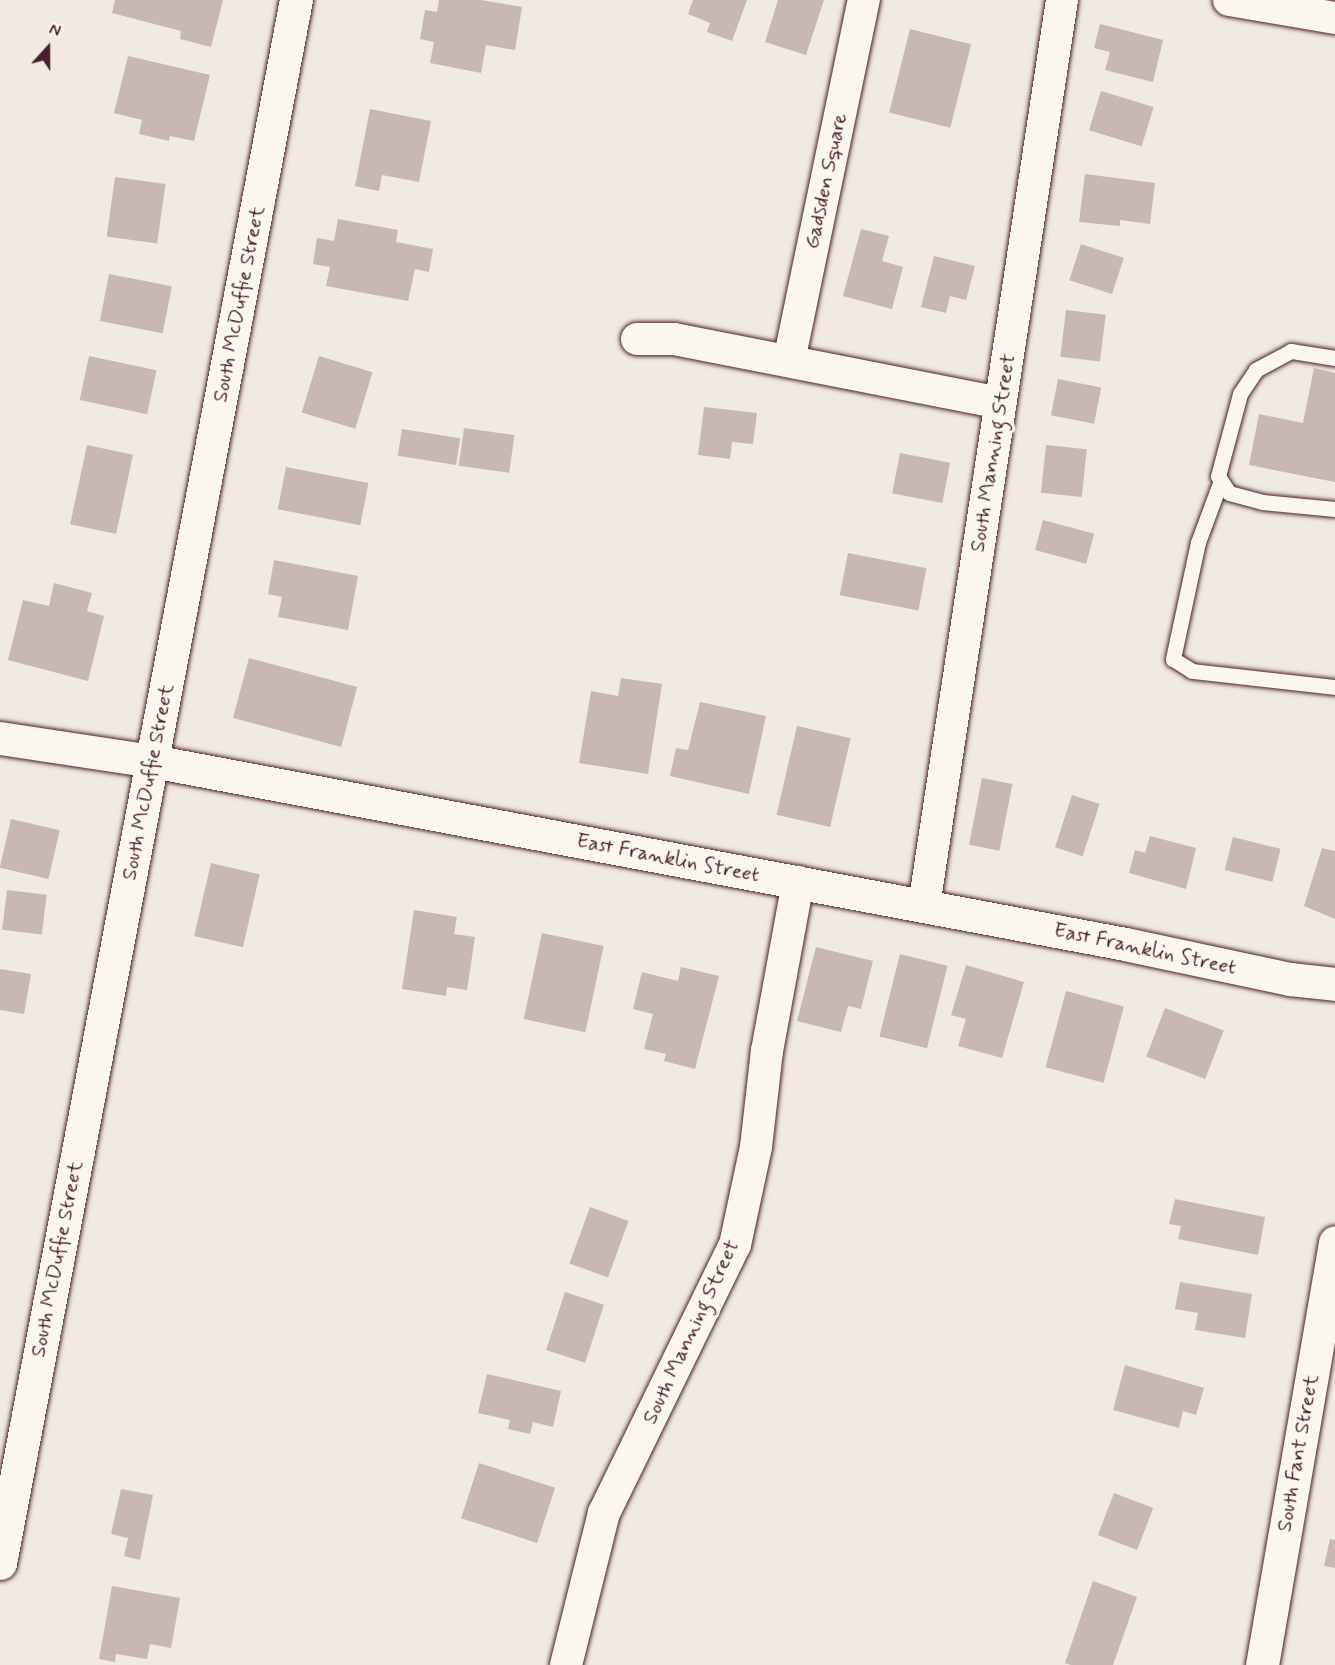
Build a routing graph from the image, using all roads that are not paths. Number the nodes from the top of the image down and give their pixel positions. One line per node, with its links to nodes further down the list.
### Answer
1 (296, 0): 14 (street, South McDuffie Street)
2 (864, 0): 8 (street, Gadsden Square)
3 (1062, 0): 9 (street, South Manning Street)
4 (1229, 0): 5 (street)
5 (1335, 18)
6 (637, 339): 8 (street)
7 (1335, 358): 10 (lane)
8 (789, 362): 9 (street)
9 (1000, 403): 16 (street, South Manning Street)
10 (1220, 483): 11 (lane); 12 (lane)
11 (1335, 509)
12 (1335, 687)
13 (0, 738): 14 (street, East Franklin Street)
14 (152, 761): 15 (street, East Franklin Street); 20 (street, South McDuffie Street)
15 (798, 882): 16 (street, East Franklin Street); 21 (street, South Manning Street)
16 (924, 906): 17 (street, East Franklin Street)
17 (1335, 984)
18 (1335, 1242): 19 (street, South Fant Street)
19 (1330, 1303): 22 (street, South Fant Street)
20 (0, 1563)
21 (566, 1665)
22 (1262, 1665)

